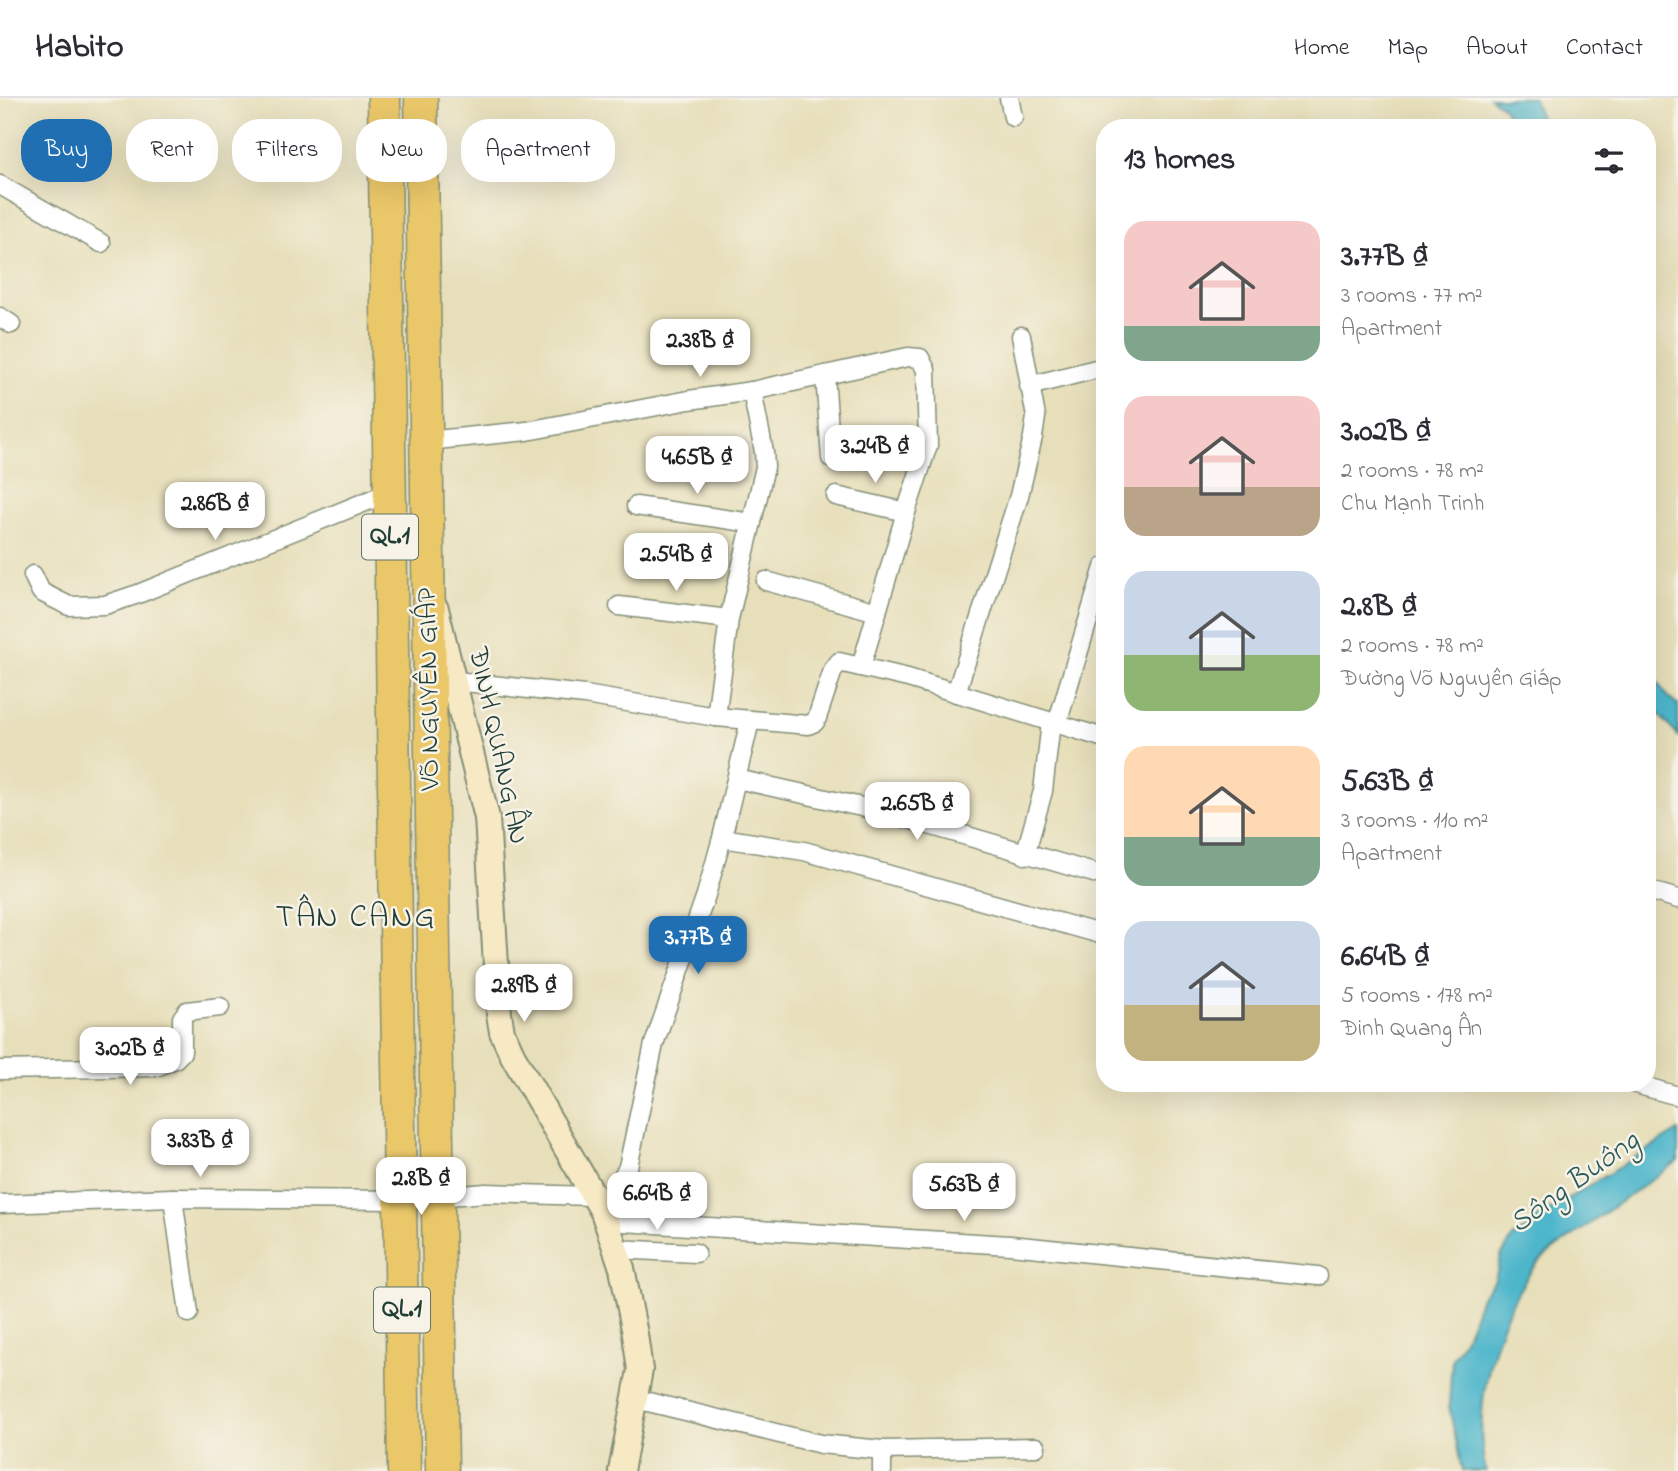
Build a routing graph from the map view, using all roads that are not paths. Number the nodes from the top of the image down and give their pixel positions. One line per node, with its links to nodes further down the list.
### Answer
1 (384, 98): 14 (highway, VÕ NGUYÊN GIÁP / QL.1)
2 (421, 98): 12 (highway, VÕ NGUYÊN GIÁP / QL.1)
3 (1009, 98): 4 (street)
4 (1013, 117)
5 (0, 185): 6 (street)
6 (101, 243)
7 (1021, 336): 10 (street)
8 (1096, 369): 10 (street)
9 (825, 375): 11 (street); 13 (street); 17 (street)
10 (1029, 386): 28 (street)
11 (752, 391): 12 (street); 18 (street)
12 (426, 441): 19 (highway, VÕ NGUYÊN GIÁP / QL.1)
13 (831, 458)
14 (390, 492): 20 (street); 44 (highway, VÕ NGUYÊN GIÁP / QL.1)
15 (835, 496): 17 (street)
16 (636, 506): 18 (street)
17 (906, 512): 24 (street)
18 (752, 523): 25 (street)
19 (428, 548): 27 (street, ĐINH QUANG ÂN); 47 (highway, VÕ NGUYÊN GIÁP / QL.1)
20 (33, 575)
21 (766, 581): 24 (street)
22 (1096, 592): 31 (street)
23 (619, 606): 25 (street)
24 (877, 612): 26 (street)
25 (729, 619): 29 (street)
26 (861, 667): 28 (street); 30 (street)
27 (456, 681): 29 (street); 48 (street, ĐINH QUANG ÂN)
28 (956, 693): 31 (street)
29 (716, 717): 30 (street)
30 (750, 721): 33 (street)
31 (1054, 723): 32 (street); 35 (street)
32 (1096, 735)
33 (737, 779): 34 (street); 35 (street)
34 (722, 838): 39 (street); 48 (street)
35 (1025, 855): 36 (street)
36 (1096, 874)
37 (1656, 893): 38 (street)
38 (1678, 899)
39 (1096, 933)
40 (220, 1007): 41 (street)
41 (0, 1070)
42 (1656, 1090): 43 (street)
43 (1678, 1096)
44 (400, 1187): 45 (street); 47 (street); 56 (highway, VÕ NGUYÊN GIÁP / QL.1)
45 (173, 1198): 46 (street); 52 (street)
46 (0, 1204)
47 (438, 1208): 48 (street); 57 (highway, VÕ NGUYÊN GIÁP / QL.1)
48 (601, 1210): 49 (street, ĐINH QUANG ÂN); 51 (street)
49 (616, 1249): 50 (street); 53 (street, ĐINH QUANG ÂN)
50 (696, 1254)
51 (1318, 1276)
52 (189, 1313)
53 (636, 1399): 55 (street); 58 (street, ĐINH QUANG ÂN)
54 (1036, 1447): 55 (street)
55 (882, 1450): 59 (street)
56 (404, 1471)
57 (442, 1471)
58 (621, 1471)
59 (882, 1471)

